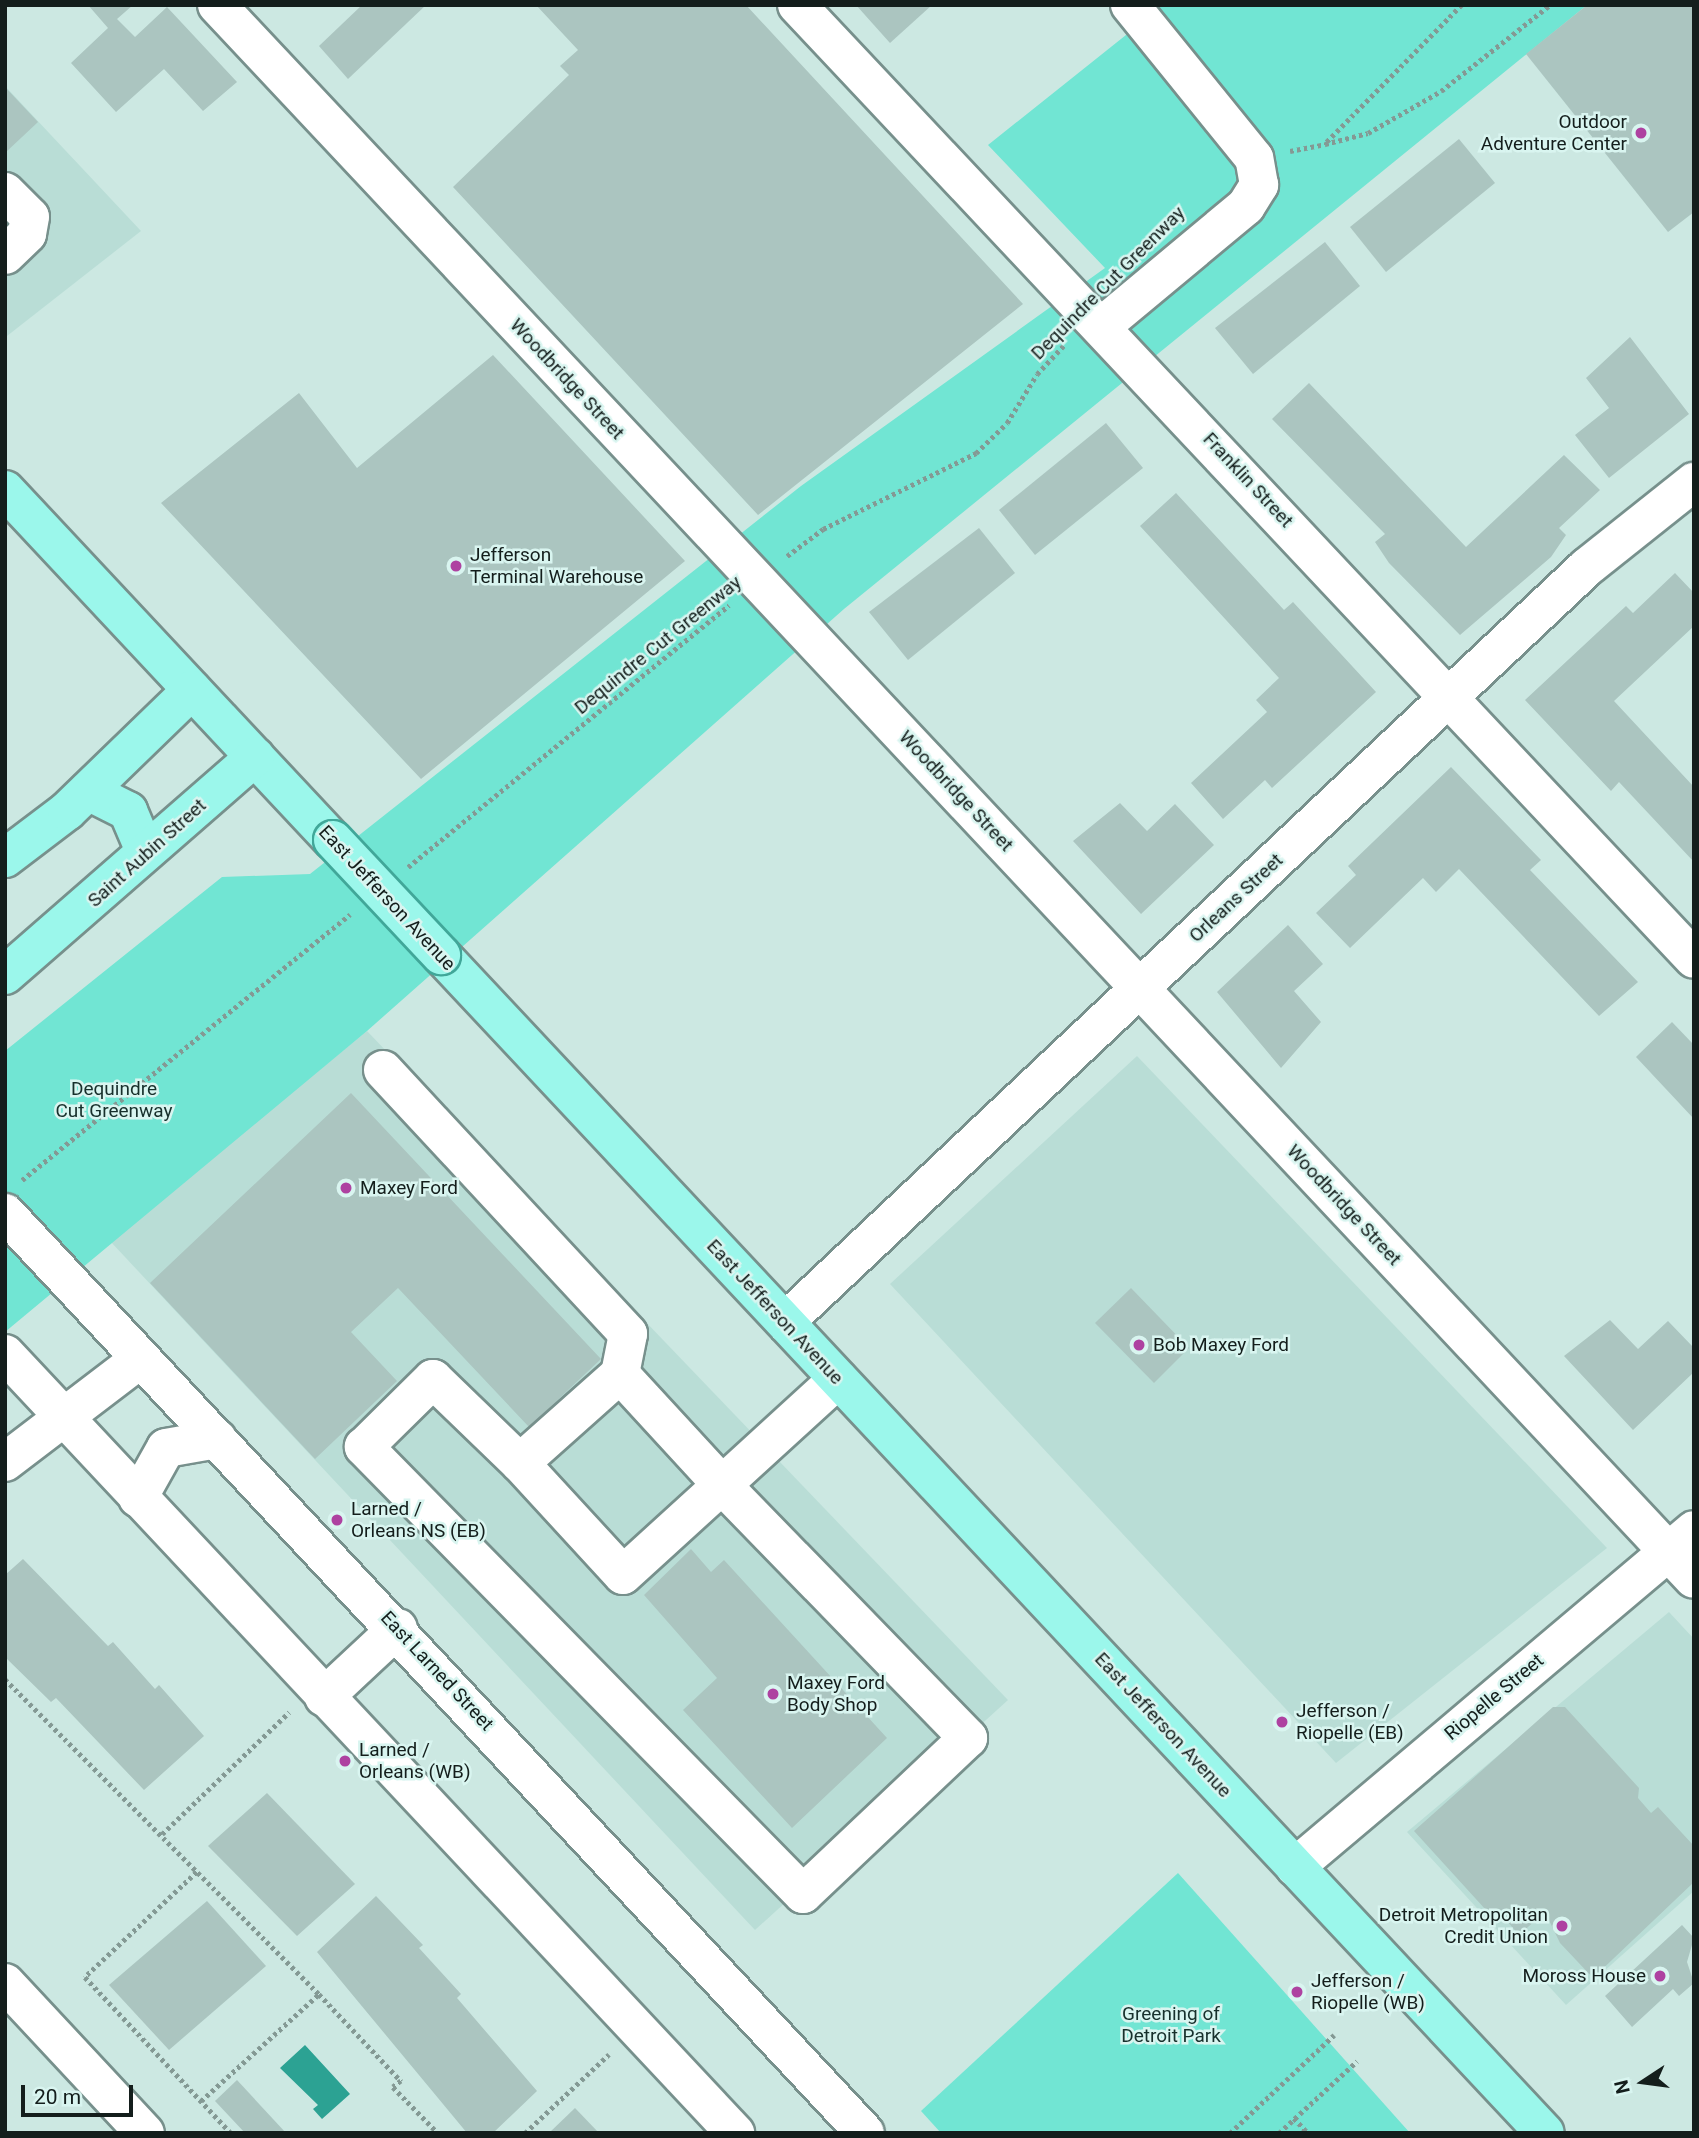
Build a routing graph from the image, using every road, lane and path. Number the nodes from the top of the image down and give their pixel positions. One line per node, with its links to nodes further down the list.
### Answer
1 (217, 5): 13 (street, Woodbridge Street)
2 (797, 5): 10 (street, Franklin Street)
3 (1130, 5): 7 (street)
4 (1462, 5): 6 (path)
5 (1550, 5): 6 (path)
6 (1325, 144): 7 (path)
7 (1254, 158): 10 (street)
8 (5, 192): 9 (street)
9 (5, 255)
10 (1097, 321): 13 (path, Dequindre Cut Greenway); 15 (street, Franklin Street)
11 (1694, 482): 15 (street, Orleans Street)
12 (5, 490): 14 (main road, East Jefferson Avenue)
13 (757, 583): 20 (path, Dequindre Cut Greenway); 24 (street, Woodbridge Street)
14 (192, 690): 16 (main road, East Jefferson Avenue); 17 (main road)
15 (1448, 697): 22 (street, Franklin Street); 24 (street, Orleans Street)
16 (255, 757): 18 (main road, Saint Aubin Street); 27 (main road, East Jefferson Avenue, bridge)
17 (88, 791): 18 (main road); 19 (main road)
18 (145, 851): 23 (main road, Saint Aubin Street)
19 (5, 858)
20 (396, 877)
21 (363, 903): 26 (path)
22 (1694, 959)
23 (5, 975)
24 (1141, 988): 27 (street, Orleans Street); 38 (street, Woodbridge Street)
25 (383, 1070): 30 (street)
26 (11, 1199): 29 (street, East Larned Street)
27 (785, 1322): 31 (main road, East Jefferson Avenue)
28 (5, 1354): 32 (street)
29 (140, 1359): 32 (street); 33 (street, East Larned Street)
30 (620, 1374): 35 (street); 36 (street)
31 (838, 1379): 36 (street); 44 (main road, East Jefferson Avenue)
32 (61, 1417): 34 (street); 37 (street)
33 (217, 1439): 37 (street); 40 (street, East Larned Street)
34 (5, 1462)
35 (520, 1463): 36 (street); 36 (street)
36 (722, 1485)
37 (138, 1498): 42 (street)
38 (1681, 1541): 39 (street, Woodbridge Street); 44 (street, Riopelle Street)
39 (1694, 1579)
40 (398, 1628): 42 (street); 58 (street, East Larned Street)
41 (5, 1679): 43 (path)
42 (318, 1690): 43 (path); 48 (street)
43 (162, 1834): 45 (path)
44 (1295, 1867): 62 (main road, East Jefferson Avenue)
45 (197, 1871): 47 (path); 51 (path)
46 (5, 1983): 53 (street)
47 (319, 1994): 51 (path); 55 (path)
48 (634, 2028): 56 (path); 57 (street)
49 (1334, 2035): 59 (path)
50 (1357, 2061): 52 (path)
51 (201, 2101): 54 (path)
52 (1294, 2118): 60 (path); 61 (path)
53 (145, 2133)
54 (231, 2133)
55 (438, 2133)
56 (525, 2133)
57 (735, 2133)
58 (865, 2133)
59 (1230, 2133)
60 (1279, 2133)
61 (1308, 2133)
62 (1545, 2133)

